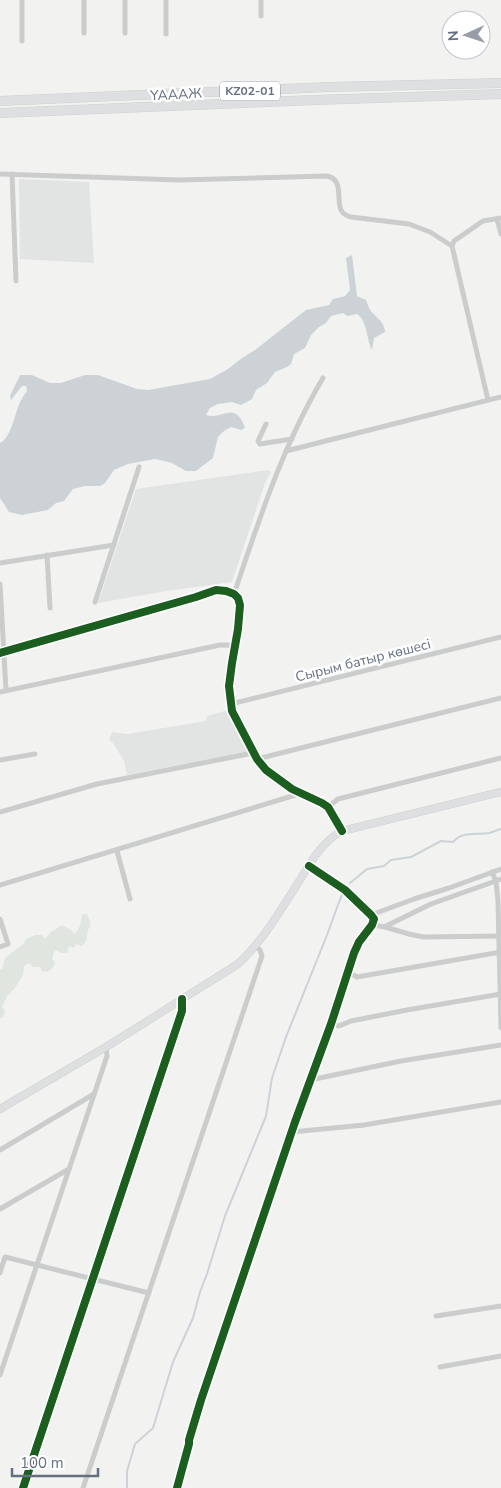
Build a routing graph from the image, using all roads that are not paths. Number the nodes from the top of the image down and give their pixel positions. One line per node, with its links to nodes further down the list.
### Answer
1 (22, 0): 10 (street)
2 (84, 0): 7 (street)
3 (125, 0): 8 (street)
4 (166, 0): 9 (street)
5 (260, 0): 6 (street)
6 (261, 16)
7 (84, 33)
8 (125, 33)
9 (166, 34)
10 (22, 41)
11 (501, 83): 13 (highway, ҮАААЖ / KZ02-01)
12 (501, 94): 14 (highway, ҮАААЖ / KZ02-01)
13 (0, 101)
14 (0, 113)
15 (0, 174): 16 (street)
16 (12, 174): 19 (street); 20 (street)
17 (499, 218): 18 (street); 19 (street)
18 (501, 234)
19 (452, 246): 23 (street)
20 (16, 281)
21 (323, 378): 25 (street)
22 (501, 397): 23 (street)
23 (488, 400): 26 (street)
24 (266, 424): 25 (street)
25 (292, 439): 26 (street)
26 (286, 451): 32 (street)
27 (139, 467): 28 (street)
28 (114, 545): 29 (street); 33 (street)
29 (47, 555): 30 (street); 34 (street)
30 (0, 563)
31 (0, 584): 37 (street)
32 (234, 594): 36 (street); 37 (street)
33 (95, 602)
34 (50, 608)
35 (501, 637): 41 (street, Сырым батыр көшесі)
36 (234, 648): 38 (street); 41 (street)
37 (2, 652): 38 (street)
38 (6, 690): 39 (street)
39 (0, 692)
40 (501, 698): 44 (street)
41 (230, 704): 42 (street)
42 (254, 753): 44 (street); 50 (street)
43 (35, 754): 46 (street)
44 (256, 758): 48 (street)
45 (501, 758): 49 (street)
46 (0, 760)
47 (501, 792): 51 (main road)
48 (302, 793): 49 (street); 52 (street)
49 (328, 807): 51 (street)
50 (0, 812)
51 (342, 831): 53 (main road)
52 (117, 851): 57 (street); 58 (street)
53 (309, 866): 59 (street); 64 (main road)
54 (501, 869): 55 (street)
55 (492, 872): 56 (street); 59 (street)
56 (499, 880): 62 (street); 63 (street)
57 (0, 885)
58 (130, 899)
59 (372, 915): 61 (street)
60 (0, 919): 65 (street)
61 (372, 925): 62 (street); 67 (street)
62 (385, 927): 63 (street)
63 (500, 936): 66 (street)
64 (255, 946): 69 (main road); 85 (street)
65 (0, 947)
66 (500, 952): 67 (street); 68 (street)
67 (348, 972): 70 (street)
68 (500, 994): 70 (street); 71 (street)
69 (182, 999): 73 (main road); 84 (street)
70 (331, 1024): 74 (street)
71 (501, 1028)
72 (501, 1045): 74 (street)
73 (106, 1047): 75 (street); 77 (main road)
74 (310, 1080): 78 (street)
75 (94, 1094): 79 (street); 80 (street)
76 (501, 1102): 78 (street)
77 (0, 1109)
78 (292, 1132): 93 (street)
79 (0, 1150)
80 (69, 1169): 81 (street); 82 (street)
81 (0, 1209)
82 (36, 1265): 83 (street); 84 (street); 90 (street)
83 (0, 1273)
84 (92, 1279): 85 (street); 91 (street)
85 (148, 1293): 92 (street)
86 (501, 1306): 87 (street)
87 (436, 1316)
88 (501, 1356): 89 (street)
89 (440, 1367)
90 (0, 1375)
91 (23, 1488)
92 (83, 1488)
93 (176, 1488)

